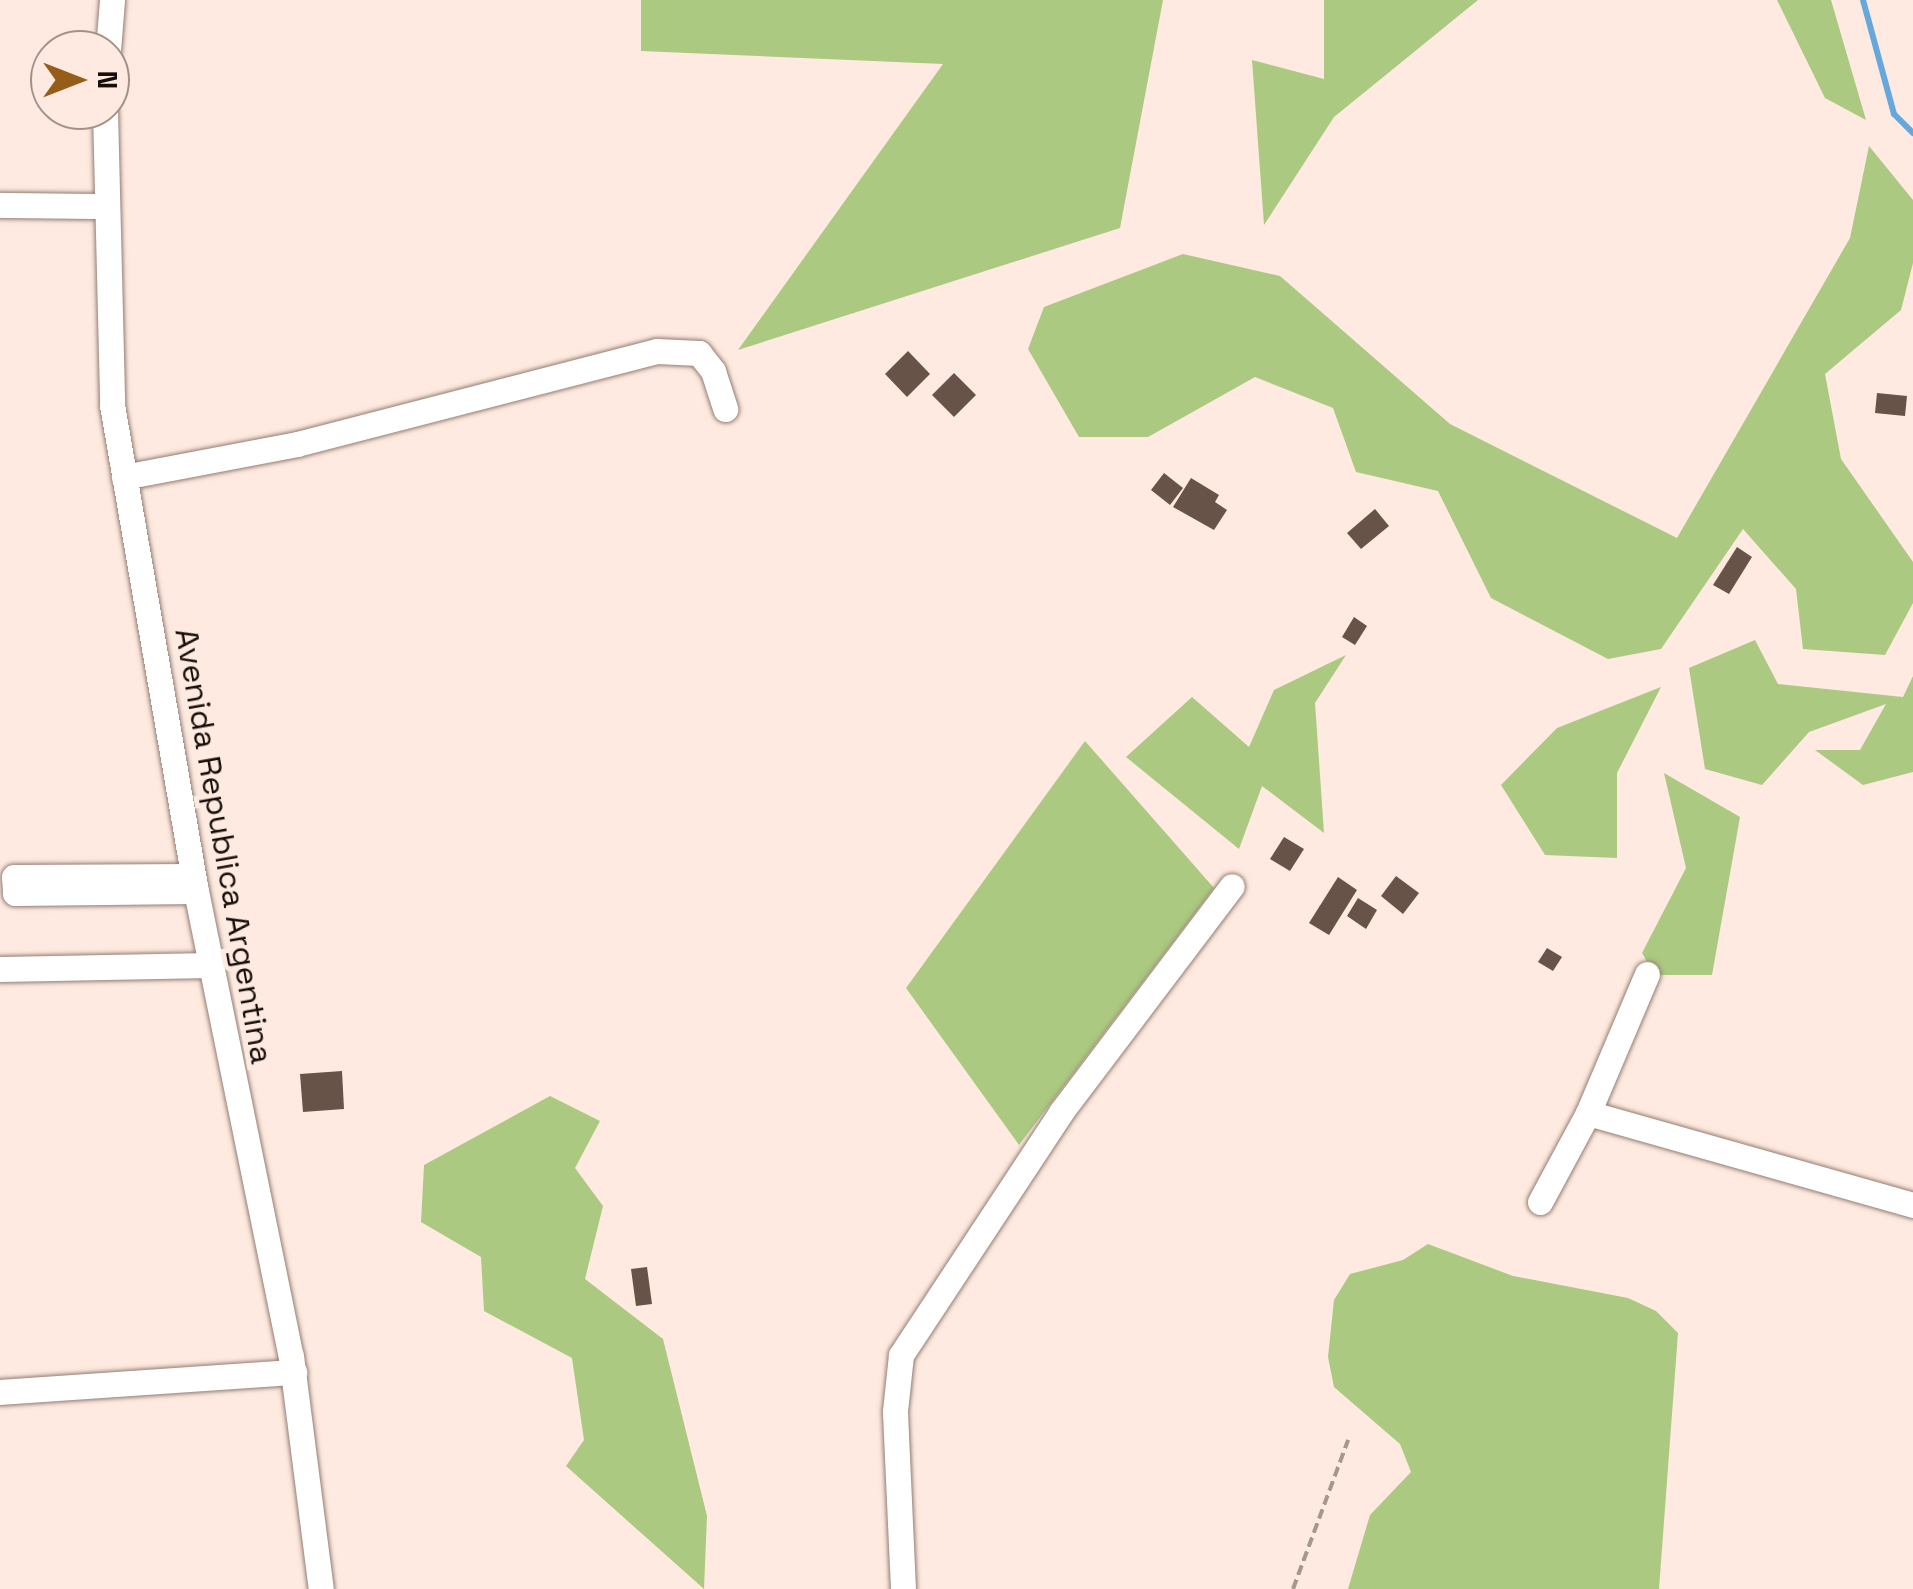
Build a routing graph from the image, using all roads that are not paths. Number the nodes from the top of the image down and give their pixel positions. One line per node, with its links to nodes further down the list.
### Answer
1 (112, 0): 2 (street)
2 (110, 30)
3 (104, 130): 5 (street, Avenida Republica Argentina)
4 (0, 205): 5 (street)
5 (104, 206): 7 (street, Avenida Republica Argentina)
6 (724, 409): 7 (street)
7 (124, 476): 8 (street, Avenida Republica Argentina)
8 (194, 883): 8 (street); 10 (street, Avenida Republica Argentina)
9 (1232, 886): 19 (street)
10 (211, 965): 11 (street); 16 (street, Avenida Republica Argentina)
11 (0, 968)
12 (1647, 974): 13 (street)
13 (1588, 1113): 14 (street); 15 (street)
14 (1540, 1202)
15 (1913, 1205)
16 (294, 1372): 17 (street); 18 (street, Avenida Republica Argentina)
17 (0, 1392)
18 (322, 1589)
19 (902, 1589)

